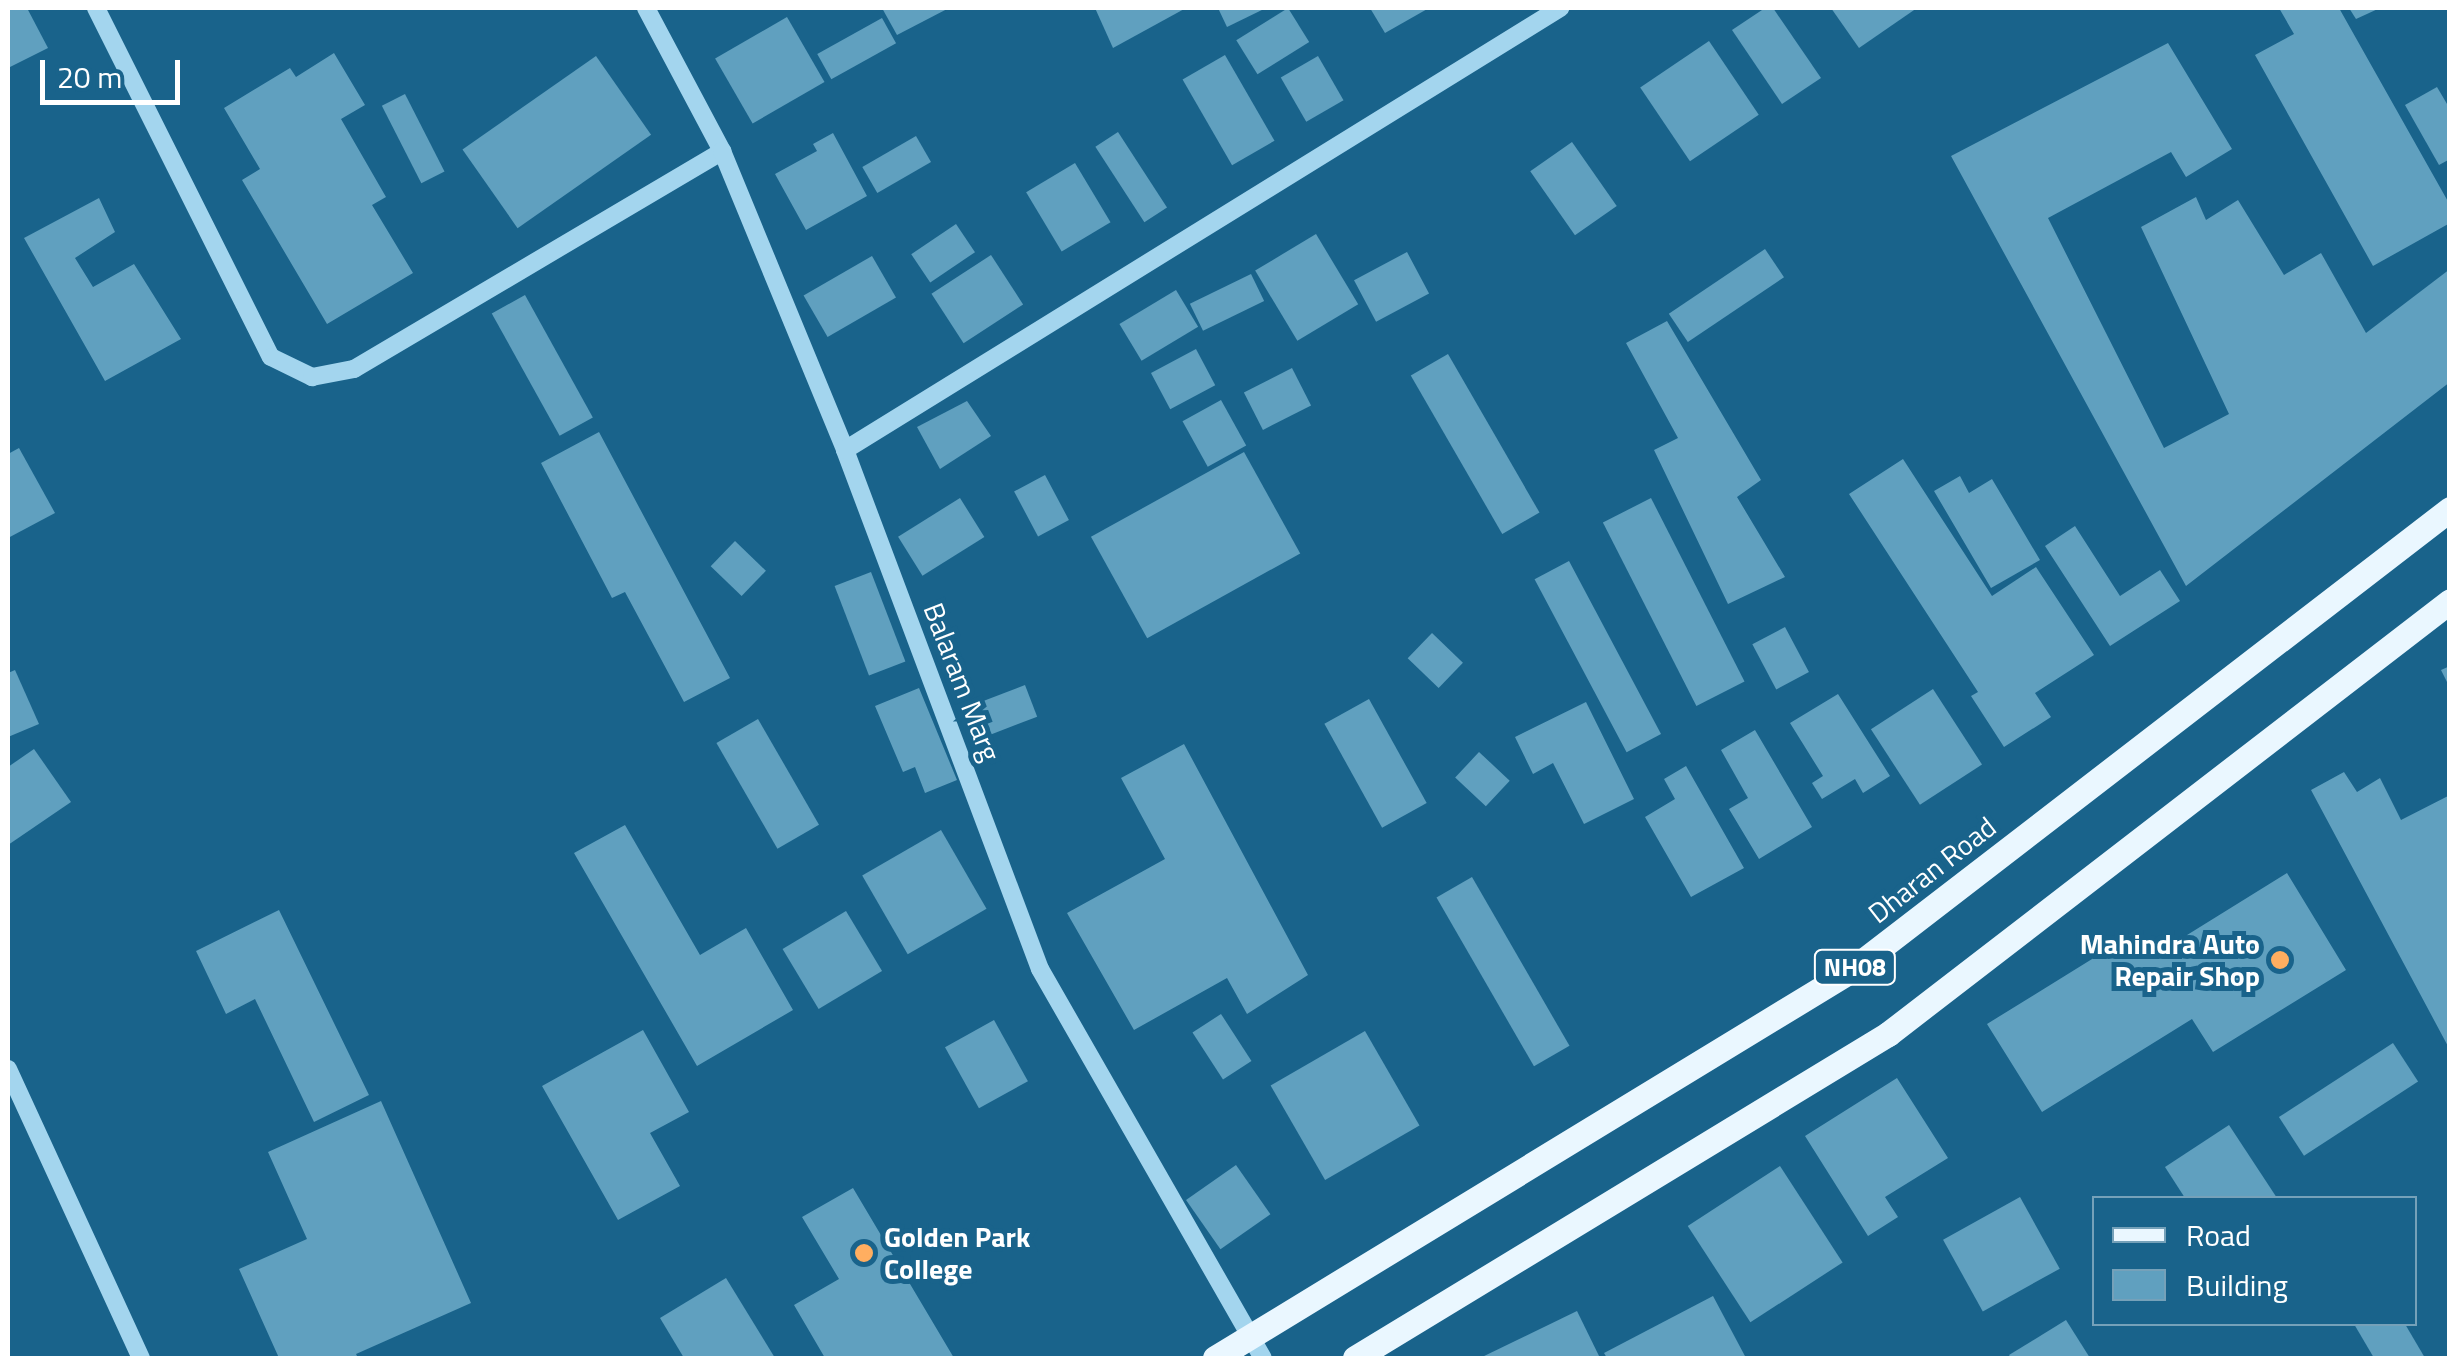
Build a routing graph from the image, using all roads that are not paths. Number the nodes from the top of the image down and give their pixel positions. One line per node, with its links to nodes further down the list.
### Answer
1 (96, 8): 4 (street)
2 (646, 8): 4 (street, Balaram Marg)
3 (1560, 8): 5 (street)
4 (722, 151): 5 (street, Balaram Marg)
5 (845, 450): 9 (street, Balaram Marg)
6 (2450, 509): 9 (main road, Dharan Road / NH08)
7 (2450, 601): 12 (main road, NH08)
8 (8, 1069): 10 (street)
9 (1257, 1348): 11 (main road, Dharan Road / NH08)
10 (142, 1358)
11 (1215, 1358)
12 (1355, 1358)

